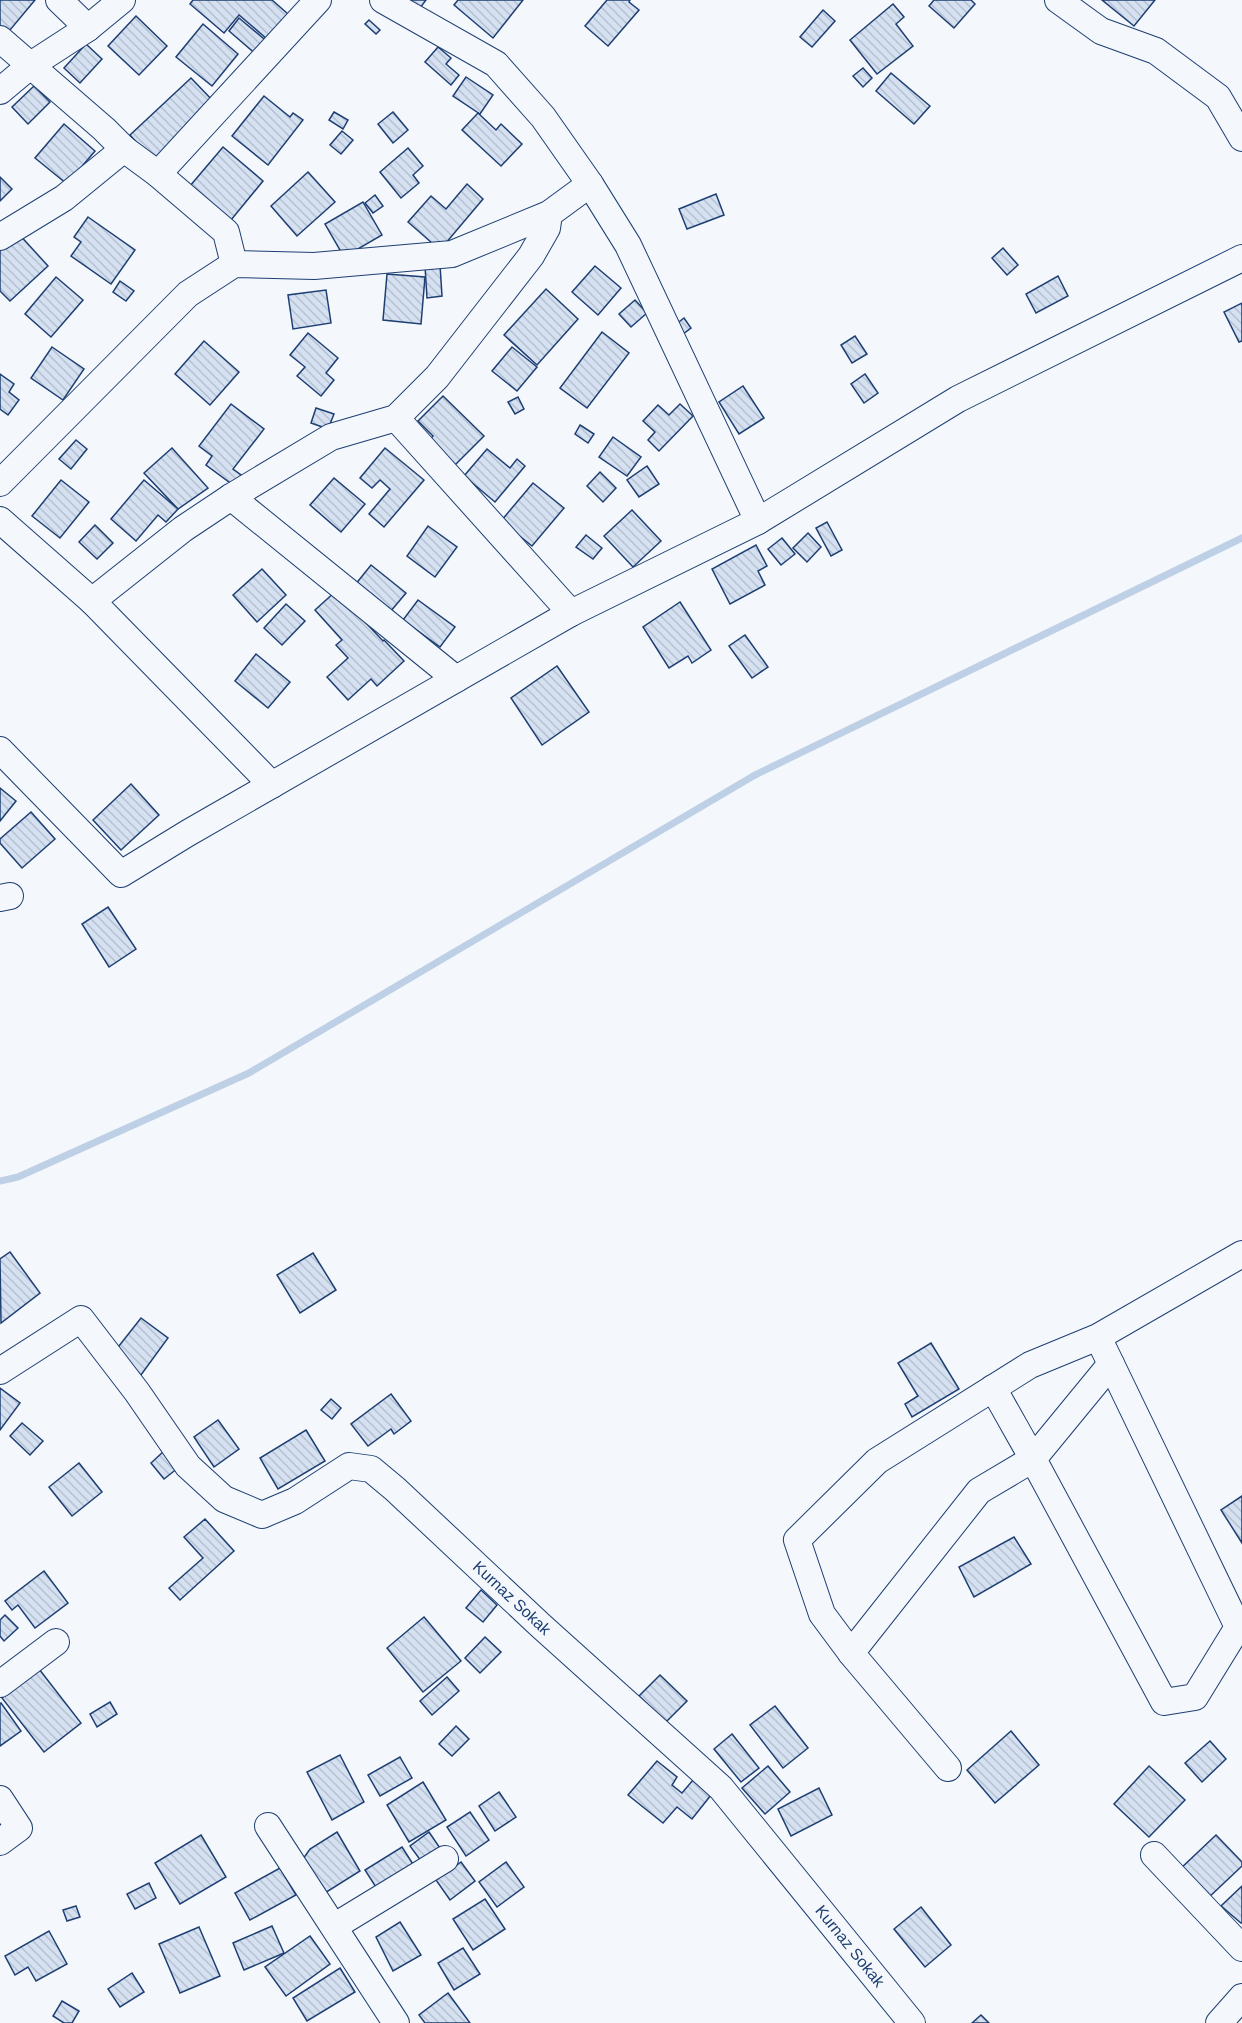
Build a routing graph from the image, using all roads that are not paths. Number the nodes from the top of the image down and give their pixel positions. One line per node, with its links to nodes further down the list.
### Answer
1 (59, 0): 6 (street)
2 (122, 0): 6 (street)
3 (318, 0): 12 (street)
4 (383, 0): 13 (street)
5 (1059, 0): 10 (street)
6 (88, 28): 8 (street)
7 (0, 39): 8 (street)
8 (31, 64): 9 (street); 11 (street)
9 (0, 91)
10 (1242, 138)
11 (124, 149): 12 (street); 15 (street)
12 (158, 174): 17 (street)
13 (590, 184): 14 (street); 22 (street)
14 (549, 214): 17 (street); 18 (street)
15 (0, 237)
16 (1242, 258): 22 (street)
17 (234, 264): 19 (street)
18 (396, 418): 20 (street); 24 (street)
19 (0, 483)
20 (231, 497): 23 (street); 25 (street)
21 (0, 520): 23 (street)
22 (758, 521): 24 (street)
23 (92, 601): 27 (street)
24 (571, 612): 25 (street)
25 (456, 679): 27 (street)
26 (0, 750): 27 (street)
27 (272, 784)
28 (1242, 1254): 29 (street)
29 (1098, 1337): 30 (street); 32 (street)
30 (1111, 1364): 33 (street); 33 (street)
31 (0, 1371): 47 (street, Kurnaz Sokak)
32 (993, 1388): 33 (street); 35 (street)
33 (1033, 1459): 35 (street)
34 (56, 1642): 36 (street)
35 (851, 1653): 37 (street)
36 (0, 1684)
37 (948, 1768)
38 (0, 1799): 40 (street)
39 (268, 1826): 43 (street)
40 (0, 1842)
41 (1154, 1855): 44 (street)
42 (445, 1859): 43 (street)
43 (334, 1926): 46 (street)
44 (1242, 1948)
45 (1242, 1997): 48 (street)
46 (396, 2023)
47 (912, 2023)
48 (1219, 2023)

